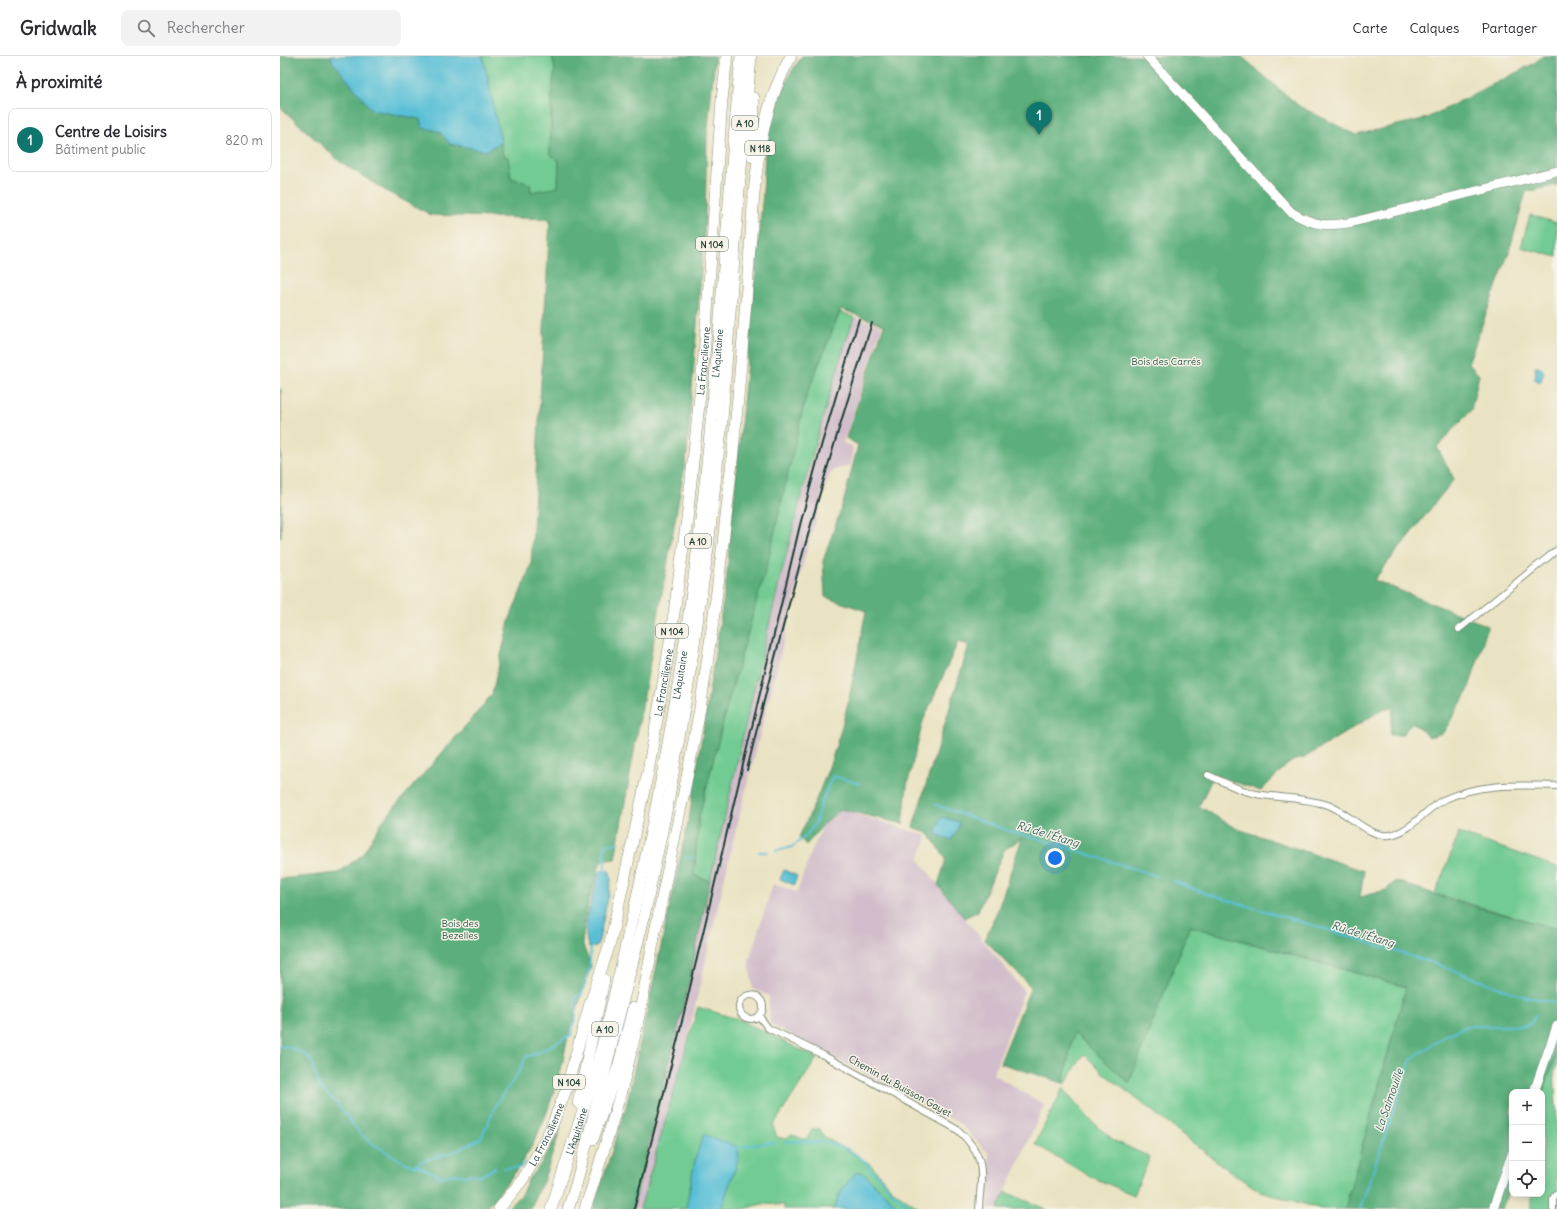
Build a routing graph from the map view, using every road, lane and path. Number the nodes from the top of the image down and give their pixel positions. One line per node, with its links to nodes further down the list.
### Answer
1 (727, 56): 14 (highway, La Francilienne / N 104)
2 (741, 56): 18 (highway, L'Aquitaine / A 10)
3 (751, 56): 20 (highway, L'Aquitaine / A 10)
4 (756, 56): 8 (highway)
5 (791, 56): 8 (highway, N 118)
6 (1147, 56): 7 (main road)
7 (1557, 171)
8 (754, 192): 13 (highway)
9 (1557, 550): 10 (street)
10 (1459, 629)
11 (1208, 775): 12 (street)
12 (1557, 786)
13 (655, 933): 20 (highway); 25 (highway)
14 (610, 943): 18 (highway); 22 (highway, La Francilienne / N 104)
15 (759, 1016): 26 (street, Chemin du Buisson Gayet)
16 (1557, 1026): 17 (main road)
17 (1535, 1089)
18 (570, 1148): 23 (highway, L'Aquitaine / A 10)
19 (1510, 1161): 27 (main road)
20 (576, 1185): 24 (highway, L'Aquitaine / A 10)
21 (1557, 1194): 28 (street)
22 (499, 1209)
23 (551, 1209)
24 (568, 1209)
25 (585, 1209)
26 (979, 1209)
27 (1493, 1209)
28 (1553, 1209)

